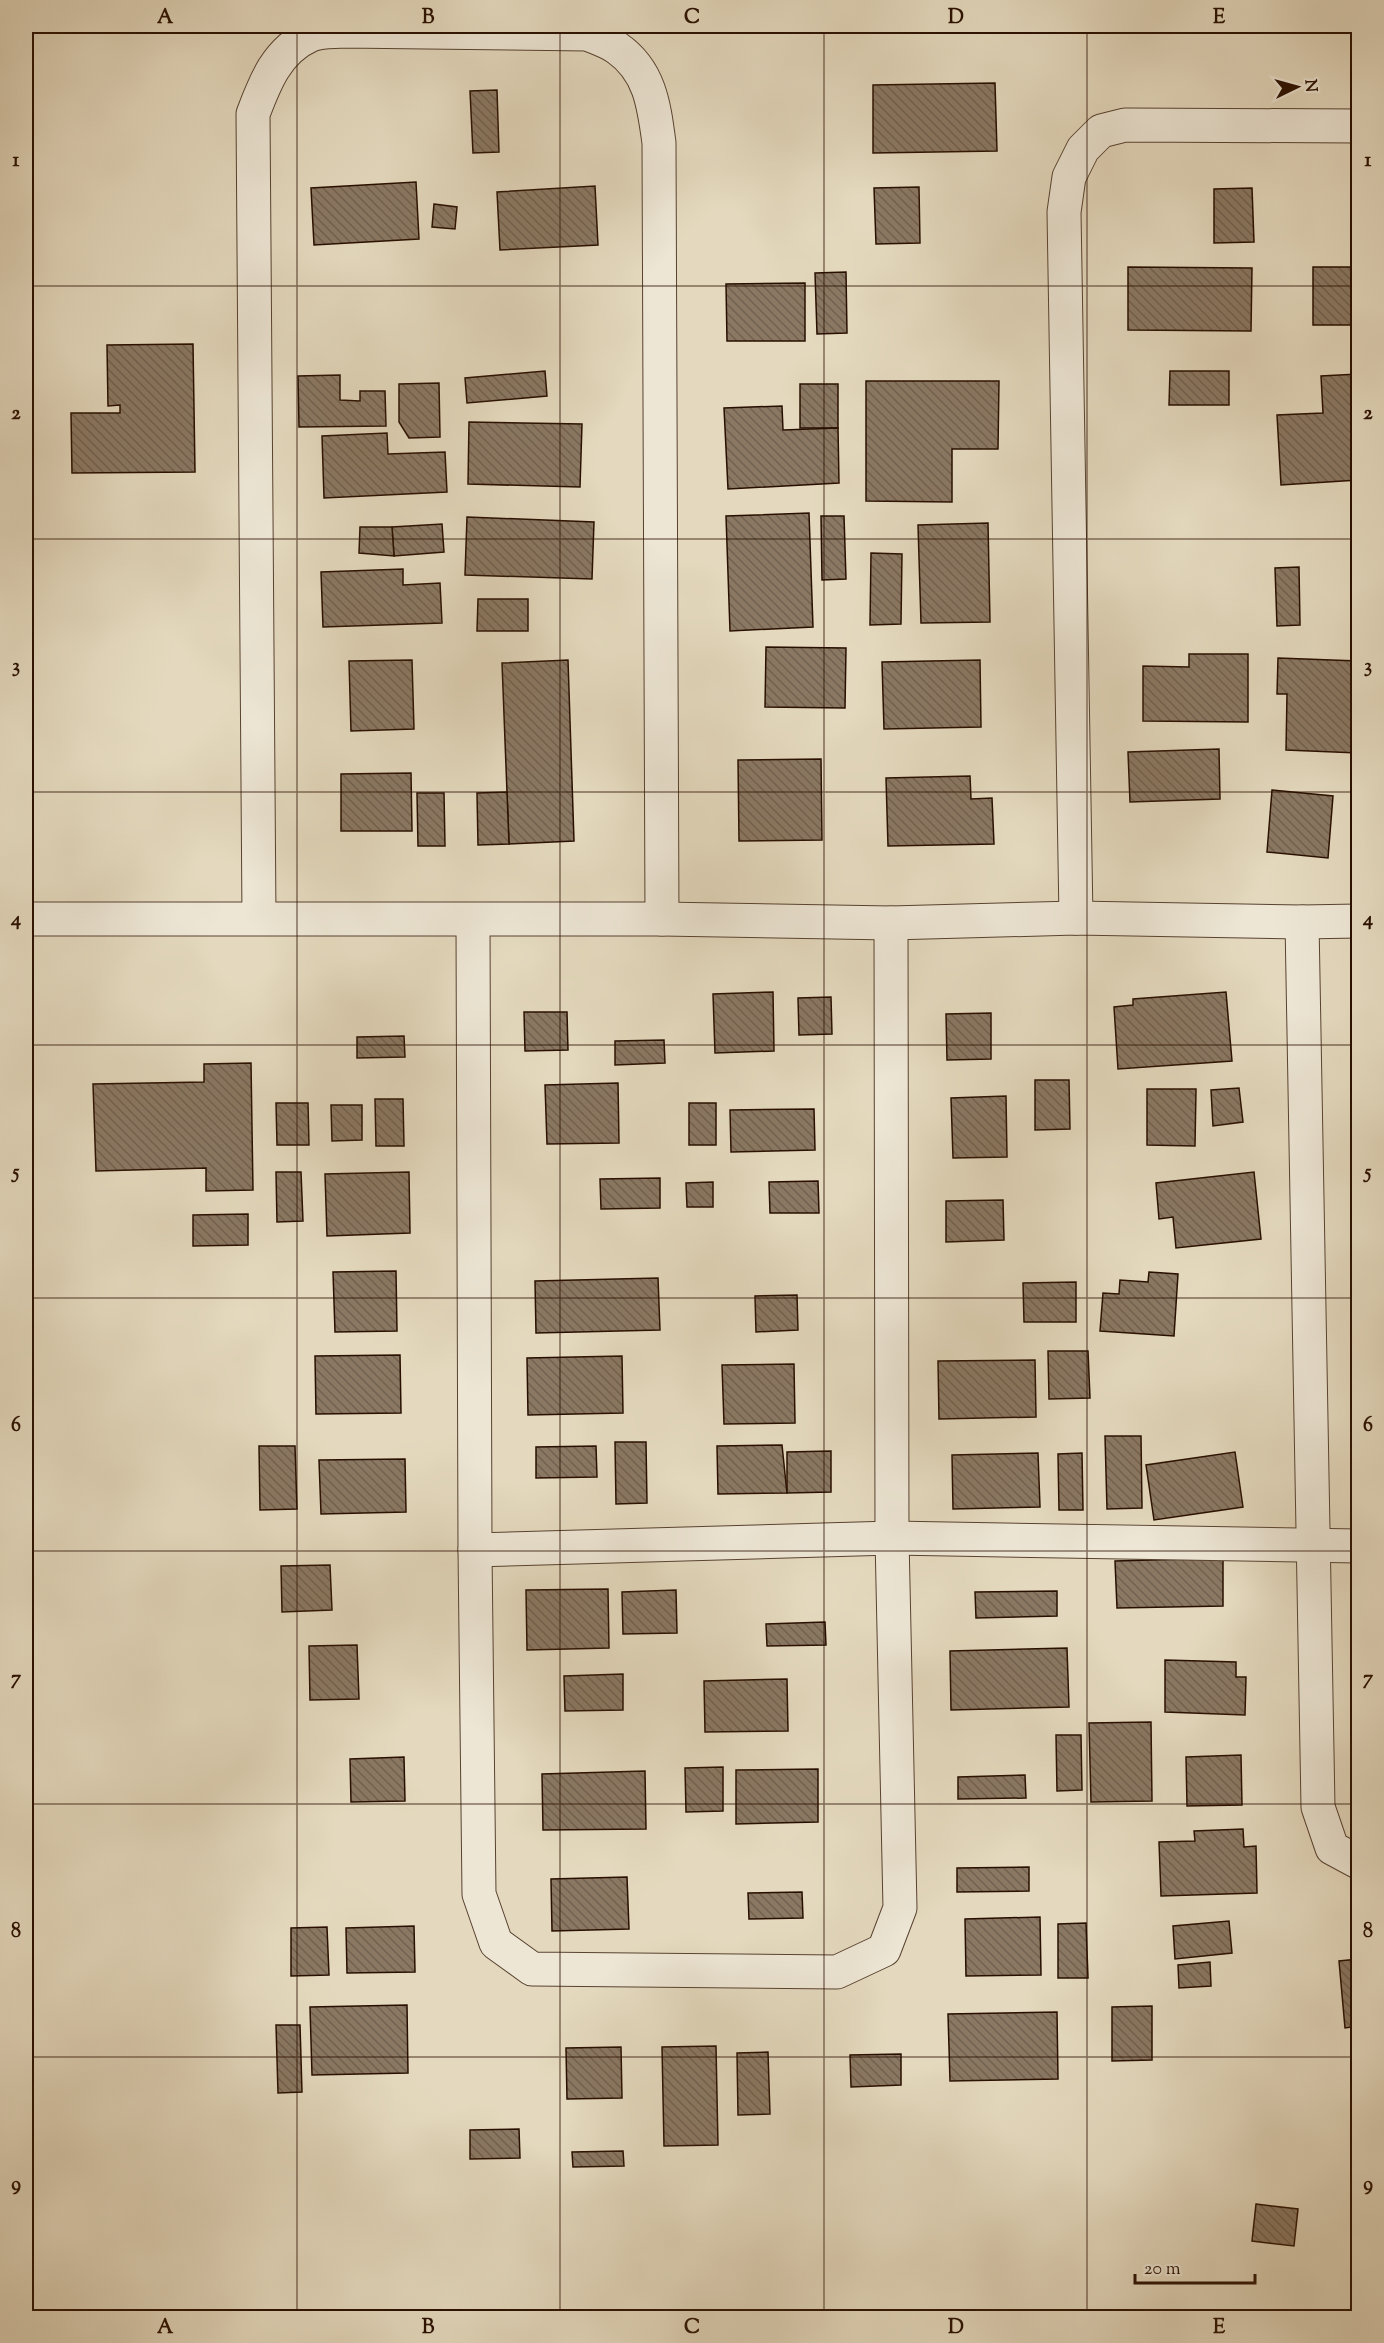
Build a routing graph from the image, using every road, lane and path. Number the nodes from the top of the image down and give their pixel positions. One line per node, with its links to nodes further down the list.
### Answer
1 (1359, 126): 3 (street)
2 (259, 918): 4 (street); 5 (street); 6 (street)
3 (1076, 918): 8 (street); 9 (street)
4 (26, 919)
5 (662, 919): 6 (street); 9 (street)
6 (473, 920): 13 (street)
7 (1359, 921): 8 (street)
8 (1302, 922): 11 (street)
9 (891, 923): 10 (street)
10 (892, 1538): 11 (street); 13 (street); 13 (street)
11 (1313, 1546): 12 (street); 14 (street)
12 (1359, 1546)
13 (475, 1550)
14 (1359, 1862)

